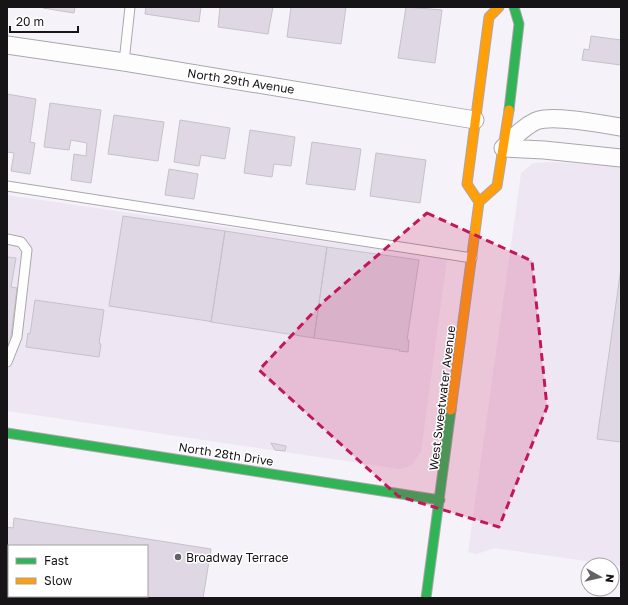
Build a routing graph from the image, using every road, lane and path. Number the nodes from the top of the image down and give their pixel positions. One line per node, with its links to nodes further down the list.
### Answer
1 (130, 7): 7 (lane)
2 (499, 7): 9 (street)
3 (509, 7): 5 (street)
4 (514, 7): 8 (street)
5 (508, 22)
6 (7, 45): 7 (street, North 29th Avenue)
7 (124, 62): 9 (street, North 29th Avenue)
8 (511, 96): 11 (street); 11 (street)
9 (482, 122): 14 (street)
10 (621, 127): 11 (street)
11 (497, 148): 12 (street); 16 (street)
12 (621, 158)
13 (479, 170): 14 (street)
14 (467, 184): 16 (street)
15 (7, 186): 18 (lane)
16 (479, 202): 18 (street, West Sweetwater Avenue)
17 (7, 240): 19 (lane)
18 (472, 258): 21 (street, West Sweetwater Avenue)
19 (7, 362)
20 (7, 433): 21 (street, North 28th Drive)
21 (440, 500): 22 (street, West Sweetwater Avenue)
22 (426, 598)

